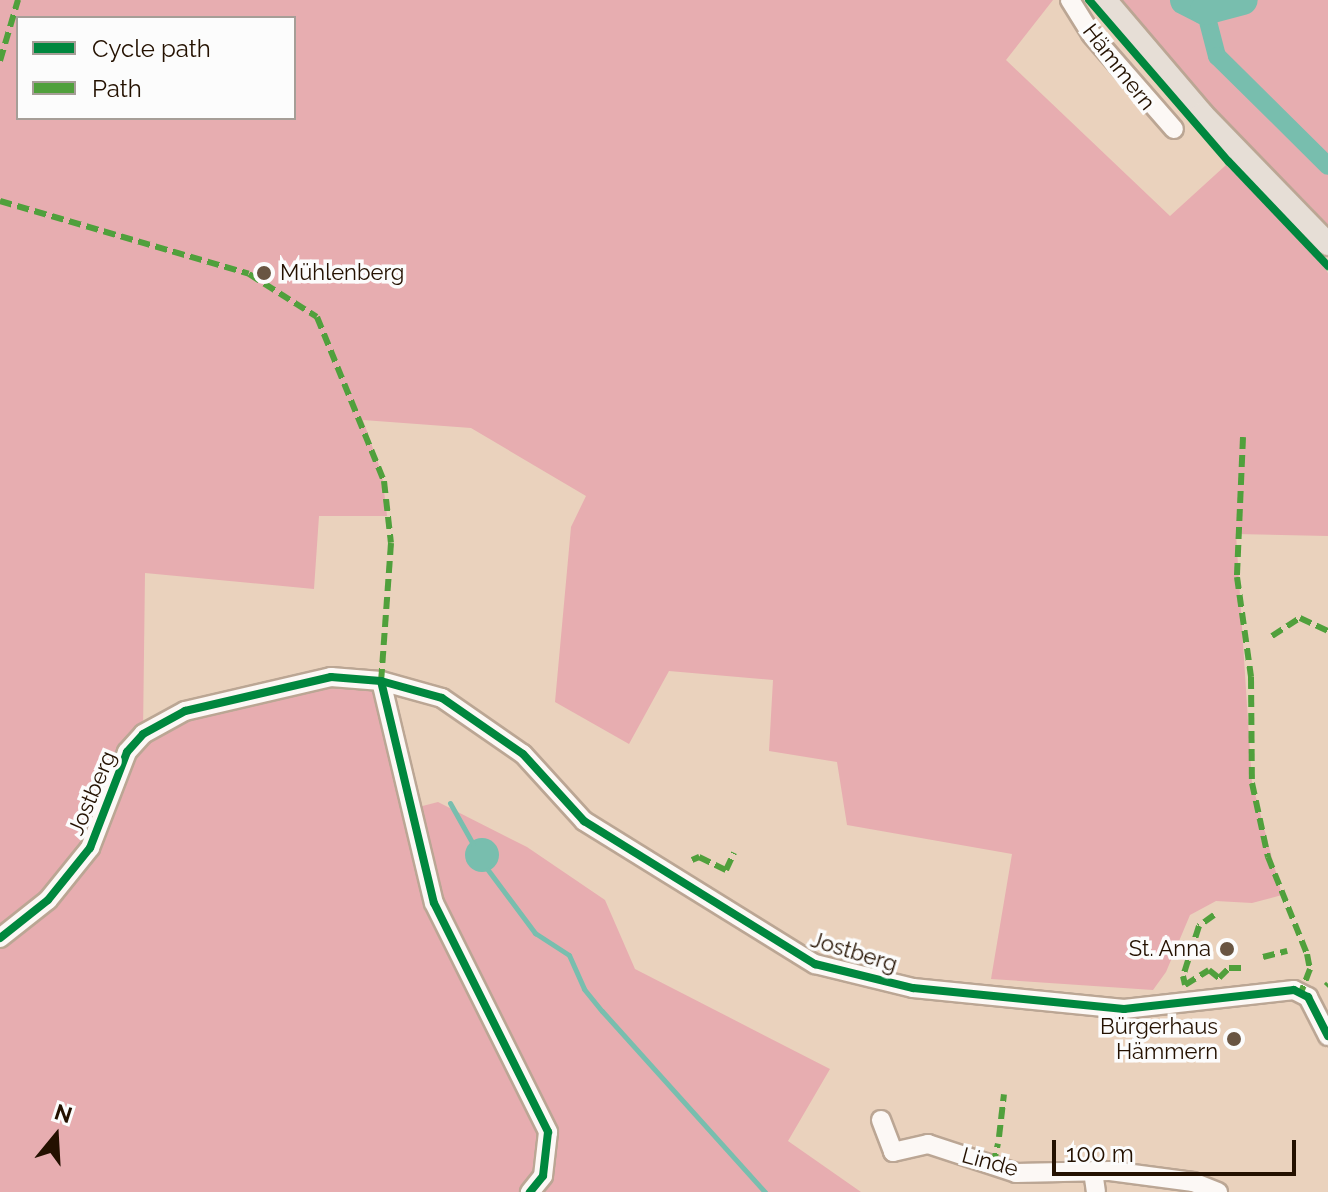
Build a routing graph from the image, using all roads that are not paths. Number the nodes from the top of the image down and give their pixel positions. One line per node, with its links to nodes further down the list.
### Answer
1 (1070, 0): 3 (street, Hämmern)
2 (1105, 0): 4 (main road)
3 (1174, 129)
4 (1328, 244)
5 (381, 681): 6 (street, Jostberg); 7 (street, Jostberg); 10 (street)
6 (0, 938)
7 (1328, 1036)
8 (881, 1120): 9 (street, Linde)
9 (1093, 1171): 11 (street); 12 (street, Linde)
10 (530, 1192)
11 (1096, 1192)
12 (1218, 1192)

